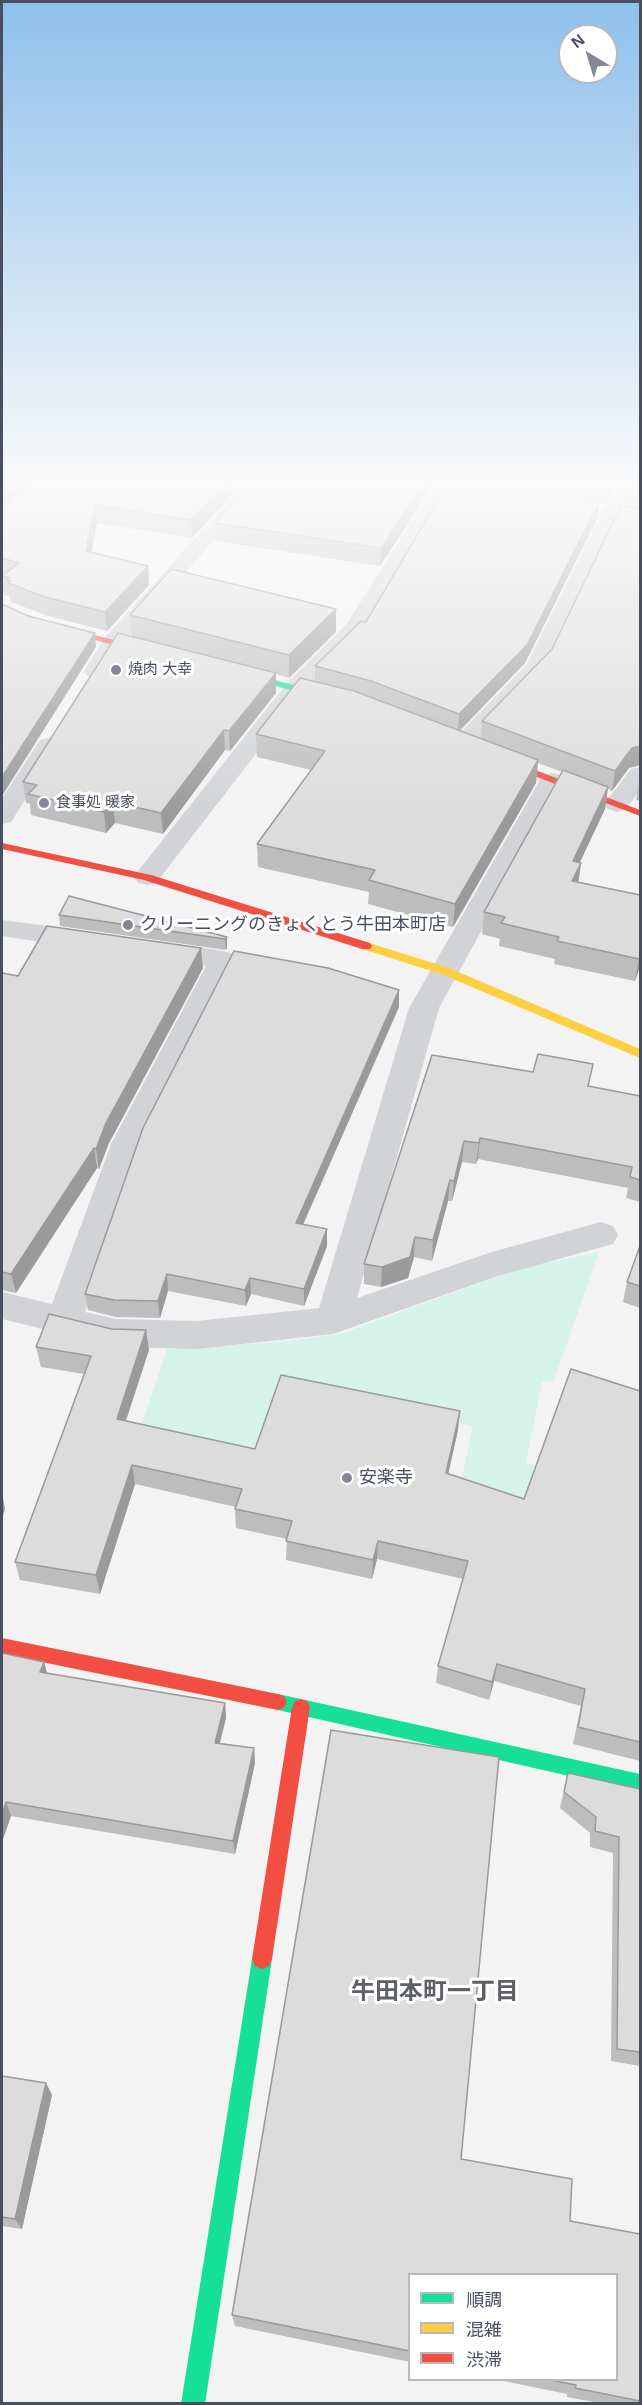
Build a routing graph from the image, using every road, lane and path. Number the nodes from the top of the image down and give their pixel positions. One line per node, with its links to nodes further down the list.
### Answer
1 (157, 593): 5 (street)
2 (376, 593): 8 (street)
3 (578, 593): 12 (street)
4 (2, 607): 5 (street)
5 (114, 641): 6 (street); 9 (street)
6 (171, 656)
7 (216, 668): 8 (street)
8 (295, 688): 10 (street); 19 (street)
9 (82, 692)
10 (350, 703)
11 (56, 732): 17 (street)
12 (466, 747): 14 (street)
13 (640, 774): 15 (street)
14 (552, 780): 15 (street); 21 (street)
15 (618, 804): 16 (street)
16 (640, 813)
17 (2, 817)
18 (2, 846): 19 (street)
19 (147, 877): 21 (street)
20 (2, 928): 26 (street)
21 (446, 971): 22 (street); 25 (street)
22 (640, 1054)
23 (601, 1235): 25 (street)
24 (2, 1306): 26 (street)
25 (333, 1320): 26 (street)
26 (64, 1321)
27 (2, 1646): 28 (street)
28 (301, 1707): 29 (street); 30 (street)
29 (640, 1783)
30 (193, 2403)

